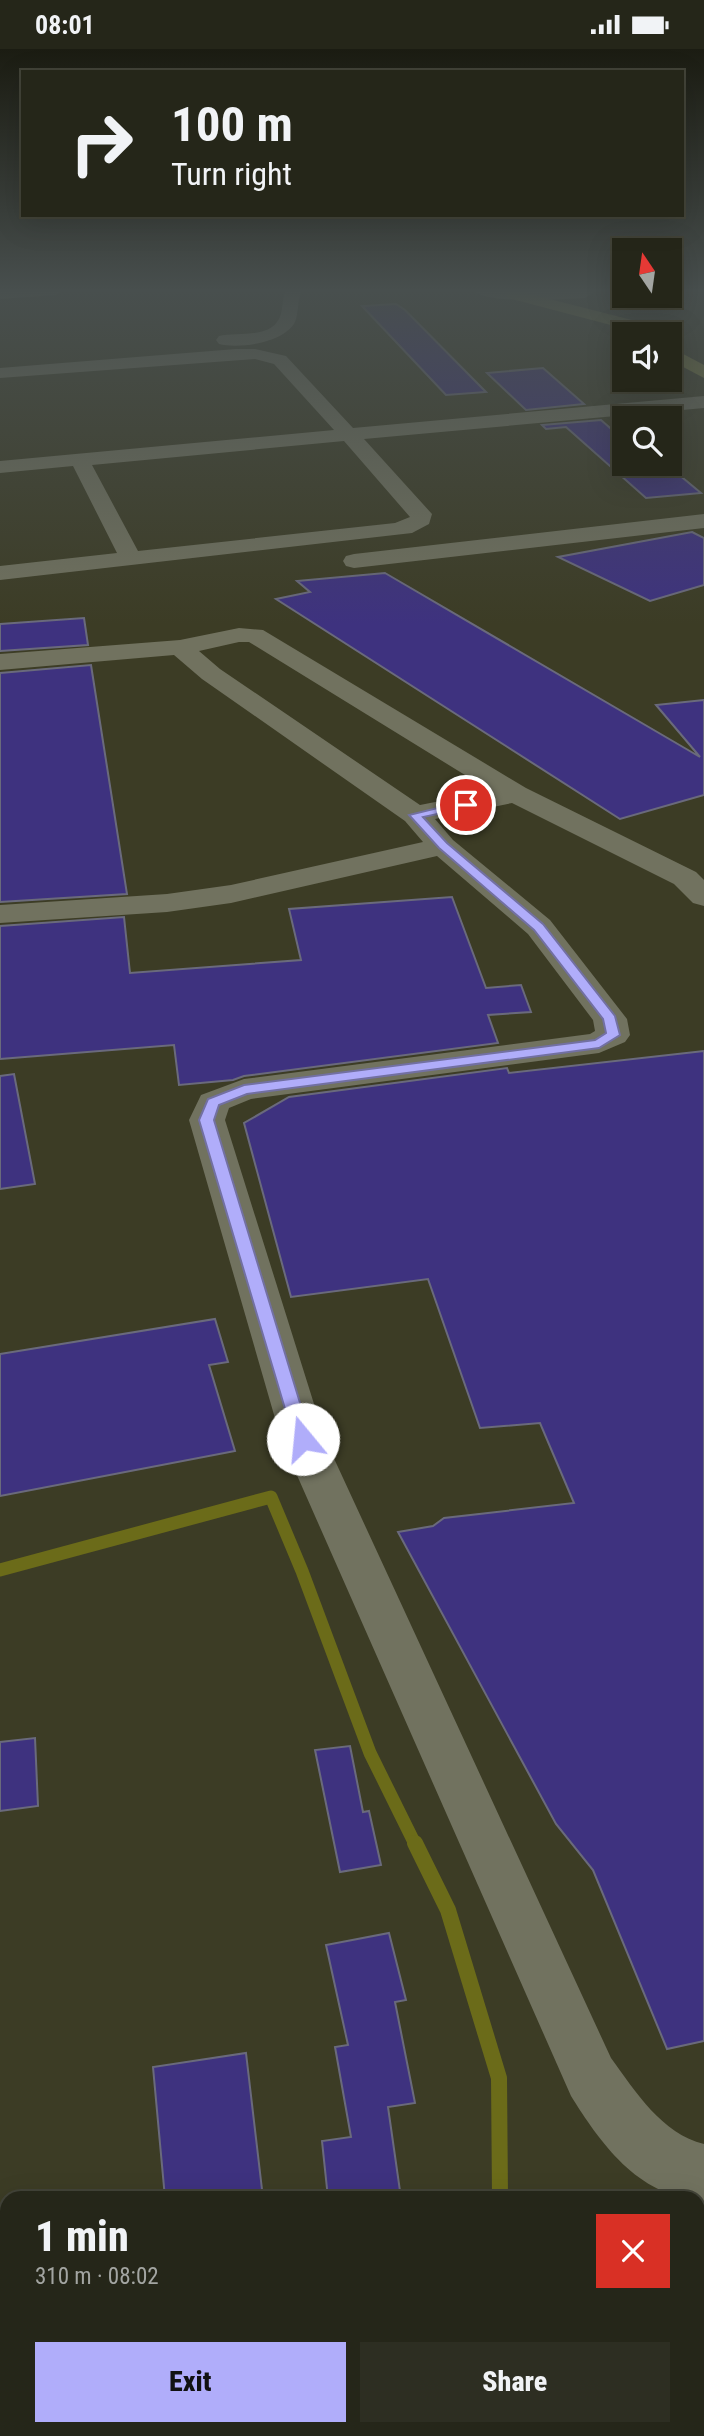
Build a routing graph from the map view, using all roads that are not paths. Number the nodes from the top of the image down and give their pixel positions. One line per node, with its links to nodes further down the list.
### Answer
1 (317, 401): 3 (street)
2 (704, 402): 3 (street)
3 (348, 435): 4 (street); 7 (street)
4 (79, 459): 5 (street); 7 (street)
5 (0, 467)
6 (704, 521): 8 (street)
7 (131, 559): 9 (street)
8 (332, 563)
9 (0, 573)
10 (180, 647): 11 (street); 12 (street); 13 (street)
11 (0, 661)
12 (516, 794): 13 (street); 15 (street)
13 (415, 815): 14 (street)
14 (443, 846): 16 (street); 17 (street)
15 (704, 897)
16 (0, 915)
17 (704, 2174)

